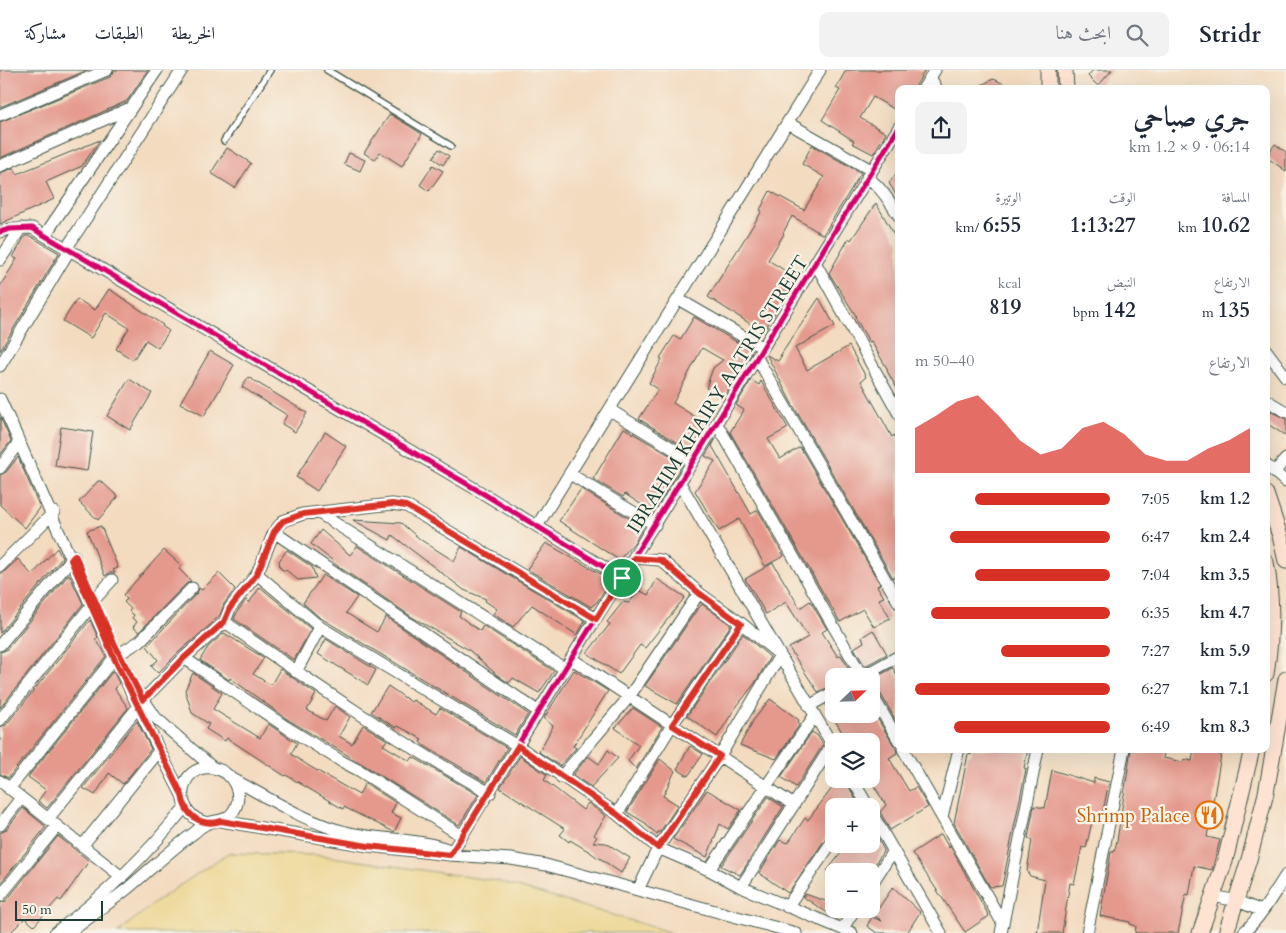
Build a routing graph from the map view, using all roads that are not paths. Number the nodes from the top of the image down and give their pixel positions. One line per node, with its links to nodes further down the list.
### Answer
1 (107, 70): 15 (street)
2 (157, 70): 14 (street)
3 (182, 70): 26 (street)
4 (270, 70): 18 (lane)
5 (327, 70): 9 (lane)
6 (820, 70): 16 (street)
7 (1048, 70): 12 (main road)
8 (1065, 70): 13 (main road)
9 (337, 73): 19 (lane)
10 (932, 74): 11 (street)
11 (925, 85)
12 (1048, 85)
13 (1066, 85)
14 (130, 108): 20 (street); 25 (street)
15 (0, 115)
16 (788, 123): 21 (street); 29 (street)
17 (895, 133): 21 (street, IBRAHIM KHAIRY AATRIS STREET)
18 (224, 141)
19 (451, 146)
20 (0, 166)
21 (869, 174): 22 (street); 28 (street, IBRAHIM KHAIRY AATRIS STREET)
22 (895, 210)
23 (21, 228): 24 (street); 25 (street); 27 (street)
24 (0, 232)
25 (45, 235): 26 (street)
26 (68, 250): 32 (street); 53 (street)
27 (0, 260)
28 (816, 264): 30 (street, IBRAHIM KHAIRY AATRIS STREET); 37 (street)
29 (678, 299): 30 (street); 38 (street)
30 (760, 353): 40 (street, IBRAHIM KHAIRY AATRIS STREET); 64 (street)
31 (1270, 355): 34 (street)
32 (0, 366)
33 (1270, 367): 34 (street)
34 (1285, 376)
35 (0, 399): 41 (street)
36 (1270, 402): 39 (street)
37 (895, 407)
38 (610, 410): 43 (street); 46 (street)
39 (1286, 412)
40 (717, 424): 43 (street, IBRAHIM KHAIRY AATRIS STREET); 78 (street)
41 (19, 442): 44 (street); 50 (street)
42 (1286, 460): 45 (street)
43 (694, 461): 48 (street, IBRAHIM KHAIRY AATRIS STREET)
44 (0, 468)
45 (1271, 468): 47 (street)
46 (570, 474): 52 (street); 53 (street)
47 (1286, 482)
48 (680, 483): 52 (street, IBRAHIM KHAIRY AATRIS STREET); 73 (street)
49 (1270, 506): 57 (main road)
50 (53, 513): 55 (street); 58 (street)
51 (319, 513): 54 (street); 67 (street); 77 (street)
52 (655, 525): 56 (street, IBRAHIM KHAIRY AATRIS STREET)
53 (538, 526): 60 (street)
54 (274, 532): 59 (street); 88 (street)
55 (73, 557): 65 (street); 71 (street)
56 (634, 558): 60 (street, IBRAHIM KHAIRY AATRIS STREET); 63 (street)
57 (1286, 561)
58 (0, 566)
59 (257, 574): 68 (street); 70 (street)
60 (622, 578): 67 (street, IBRAHIM KHAIRY AATRIS STREET)
61 (112, 580): 65 (street)
62 (192, 588): 74 (street)
63 (699, 593): 69 (street); 82 (street)
64 (895, 596)
65 (92, 603): 74 (street); 89 (street)
66 (1270, 608): 72 (main road)
67 (596, 619): 77 (street, IBRAHIM KHAIRY AATRIS STREET)
68 (224, 622): 75 (street); 80 (street)
69 (741, 624): 73 (street); 90 (street)
70 (320, 627): 80 (street); 93 (street)
71 (0, 645)
72 (1270, 645)
73 (780, 655): 87 (street); 100 (street)
74 (117, 656): 85 (street); 105 (street)
75 (184, 658): 85 (street); 118 (street)
76 (895, 658): 79 (street)
77 (568, 664): 82 (street); 88 (street, IBRAHIM KHAIRY AATRIS STREET)
78 (857, 668)
79 (877, 668)
80 (296, 672): 107 (street)
81 (1286, 679): 84 (main road)
82 (629, 697): 90 (street); 103 (street)
83 (825, 699): 87 (street)
84 (1284, 700): 132 (main road)
85 (140, 703): 94 (street); 102 (street); 114 (street)
86 (880, 708): 92 (street)
87 (812, 710): 91 (street); 106 (street)
88 (538, 712): 93 (street, IBRAHIM KHAIRY AATRIS STREET)
89 (0, 720)
90 (672, 725): 100 (street); 111 (street)
91 (825, 733)
92 (895, 734)
93 (518, 746): 103 (street); 107 (street, IBRAHIM KHAIRY AATRIS STREET)
94 (159, 751): 109 (street); 119 (street)
95 (905, 753): 112 (street)
96 (958, 753): 112 (street)
97 (1037, 753): 136 (street)
98 (1123, 753): 143 (street)
99 (1251, 753): 131 (main road)
100 (720, 756): 106 (street); 120 (street)
101 (825, 758): 110 (street)
102 (213, 768): 104 (street); 109 (street)
103 (561, 777): 111 (street)
104 (232, 778): 113 (street); 123 (street)
105 (5, 785): 108 (street)
106 (766, 786): 110 (street); 124 (street)
107 (490, 793): 118 (street, IBRAHIM KHAIRY AATRIS STREET)
108 (22, 798): 114 (street); 116 (street)
109 (184, 801): 115 (street); 127 (street)
110 (794, 805): 128 (street)
111 (617, 814): 120 (street)
112 (942, 817): 136 (street)
113 (221, 821): 115 (street); 123 (street)
114 (53, 823): 119 (street); 130 (street)
115 (207, 823): 140 (street)
116 (0, 825)
117 (880, 828): 121 (street)
118 (462, 836): 123 (street, IBRAHIM KHAIRY AATRIS STREET)
119 (82, 846): 127 (street)
120 (658, 848): 124 (street); 129 (street)
121 (893, 851): 125 (street); 142 (street)
122 (825, 852): 133 (street)
123 (456, 854): 129 (street)
124 (709, 870): 128 (street)
125 (880, 871)
126 (1286, 875): 134 (street)
127 (122, 877): 139 (street)
128 (741, 887): 133 (street)
129 (638, 890): 141 (street)
130 (0, 896)
131 (1213, 896): 132 (street); 138 (main road)
132 (1237, 901): 134 (street); 144 (main road)
133 (787, 907): 137 (street)
134 (1262, 911): 145 (street)
135 (852, 918): 137 (street)
136 (1002, 928)
137 (847, 931)
138 (1203, 932)
139 (55, 933)
140 (69, 933)
141 (796, 933)
142 (941, 933)
143 (1087, 933)
144 (1226, 933)
145 (1242, 933)

